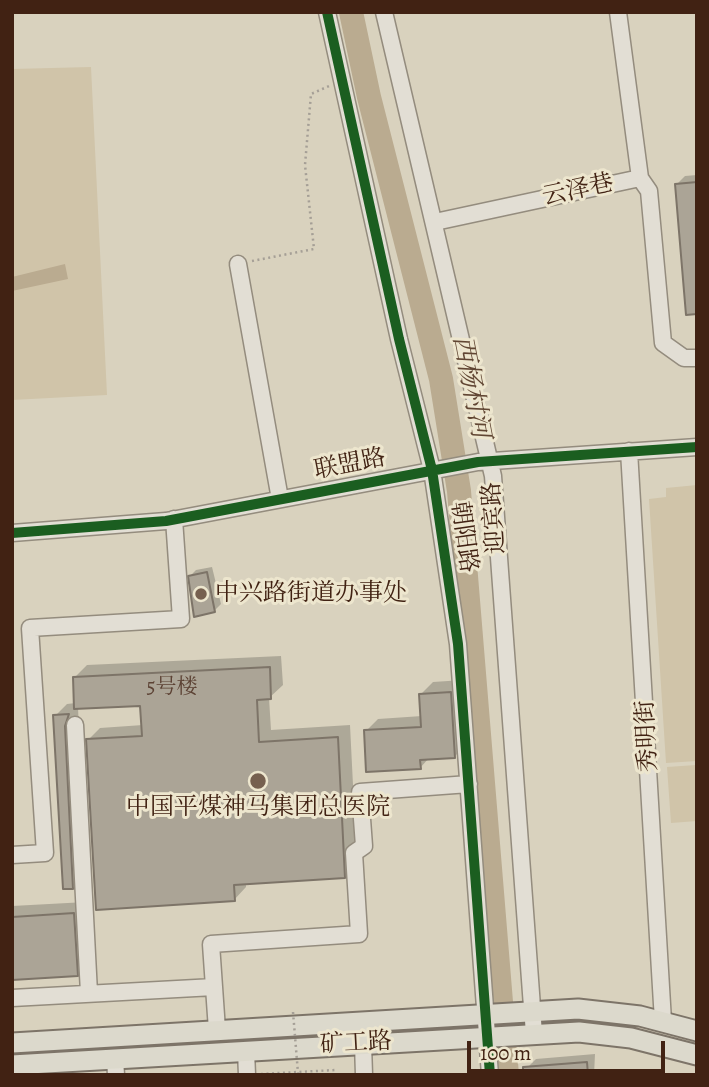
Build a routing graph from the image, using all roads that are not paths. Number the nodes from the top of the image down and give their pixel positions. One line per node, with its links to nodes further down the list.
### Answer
1 (327, 12): 11 (street, 朝阳路)
2 (384, 12): 5 (street, 迎宾路)
3 (618, 12): 4 (street, 云泽巷)
4 (640, 178): 5 (street, 云泽巷); 7 (street)
5 (435, 222): 10 (street, 迎宾路)
6 (238, 264): 12 (street)
7 (697, 358)
8 (697, 447): 9 (street, 联盟路)
9 (629, 451): 10 (street, 联盟路); 23 (street, 秀明街)
10 (484, 461): 11 (street, 联盟路); 21 (street, 迎宾路)
11 (436, 470): 12 (street, 联盟路); 16 (street, 朝阳路)
12 (279, 499): 13 (street, 联盟路)
13 (174, 519): 14 (street, 联盟路); 17 (street)
14 (12, 533)
15 (75, 725): 19 (street)
16 (469, 784): 18 (street); 22 (street, 朝阳路)
17 (12, 855)
18 (214, 987): 19 (street); 24 (street)
19 (89, 993): 20 (street)
20 (12, 998)
21 (524, 1012): 22 (main road, 矿工路); 23 (main road, 矿工路); 26 (street, 迎宾路)
22 (486, 1014): 24 (main road, 矿工路); 27 (street, 朝阳路)
23 (663, 1021): 25 (main road, 矿工路)
24 (217, 1030): 28 (main road, 矿工路)
25 (697, 1031)
26 (526, 1035): 27 (main road, 矿工路); 31 (main road, 矿工路)
27 (487, 1037): 29 (main road, 矿工路); 36 (street, 朝阳路)
28 (12, 1043)
29 (363, 1044): 30 (main road, 矿工路); 35 (street)
30 (246, 1051): 33 (main road, 矿工路); 34 (street)
31 (697, 1055)
32 (12, 1065): 33 (main road, 矿工路)
33 (116, 1067)
34 (247, 1075)
35 (364, 1075)
36 (490, 1075)

